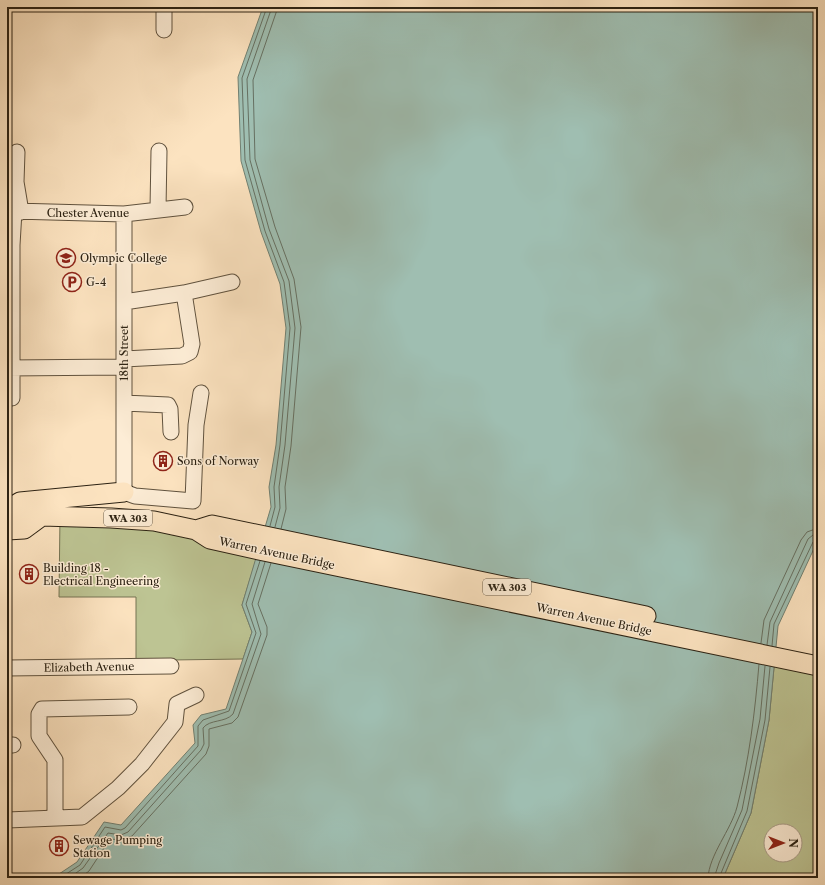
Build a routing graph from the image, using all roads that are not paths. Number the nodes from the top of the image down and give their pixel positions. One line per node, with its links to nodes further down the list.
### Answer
1 (164, 7): 2 (street)
2 (164, 30)
3 (159, 151): 6 (street)
4 (17, 152): 7 (street)
5 (185, 207): 6 (street, Chester Avenue)
6 (158, 210): 8 (street, Chester Avenue)
7 (17, 211): 8 (street, Chester Avenue); 13 (street)
8 (124, 214): 11 (street, 18th Street)
9 (232, 282): 10 (street)
10 (184, 293): 11 (street); 12 (street)
11 (124, 302): 12 (street, 18th Street)
12 (124, 363): 13 (street); 16 (street, 18th Street)
13 (9, 368): 15 (street)
14 (202, 394): 18 (street)
15 (12, 398)
16 (124, 403): 17 (street); 18 (street, 18th Street)
17 (171, 432)
18 (124, 492): 19 (main road)
19 (7, 510)
20 (7, 515): 21 (main road, WA 303)
21 (43, 515): 22 (main road); 23 (main road, WA 303)
22 (7, 530)
23 (196, 530): 24 (main road, Warren Avenue Bridge / WA 303); 26 (main road, Warren Avenue Bridge / WA 303)
24 (818, 653)
25 (171, 666): 27 (street, Elizabeth Avenue)
26 (818, 666)
27 (7, 668)
28 (196, 695): 30 (street)
29 (129, 707): 30 (street)
30 (55, 818): 31 (street)
31 (7, 820)

